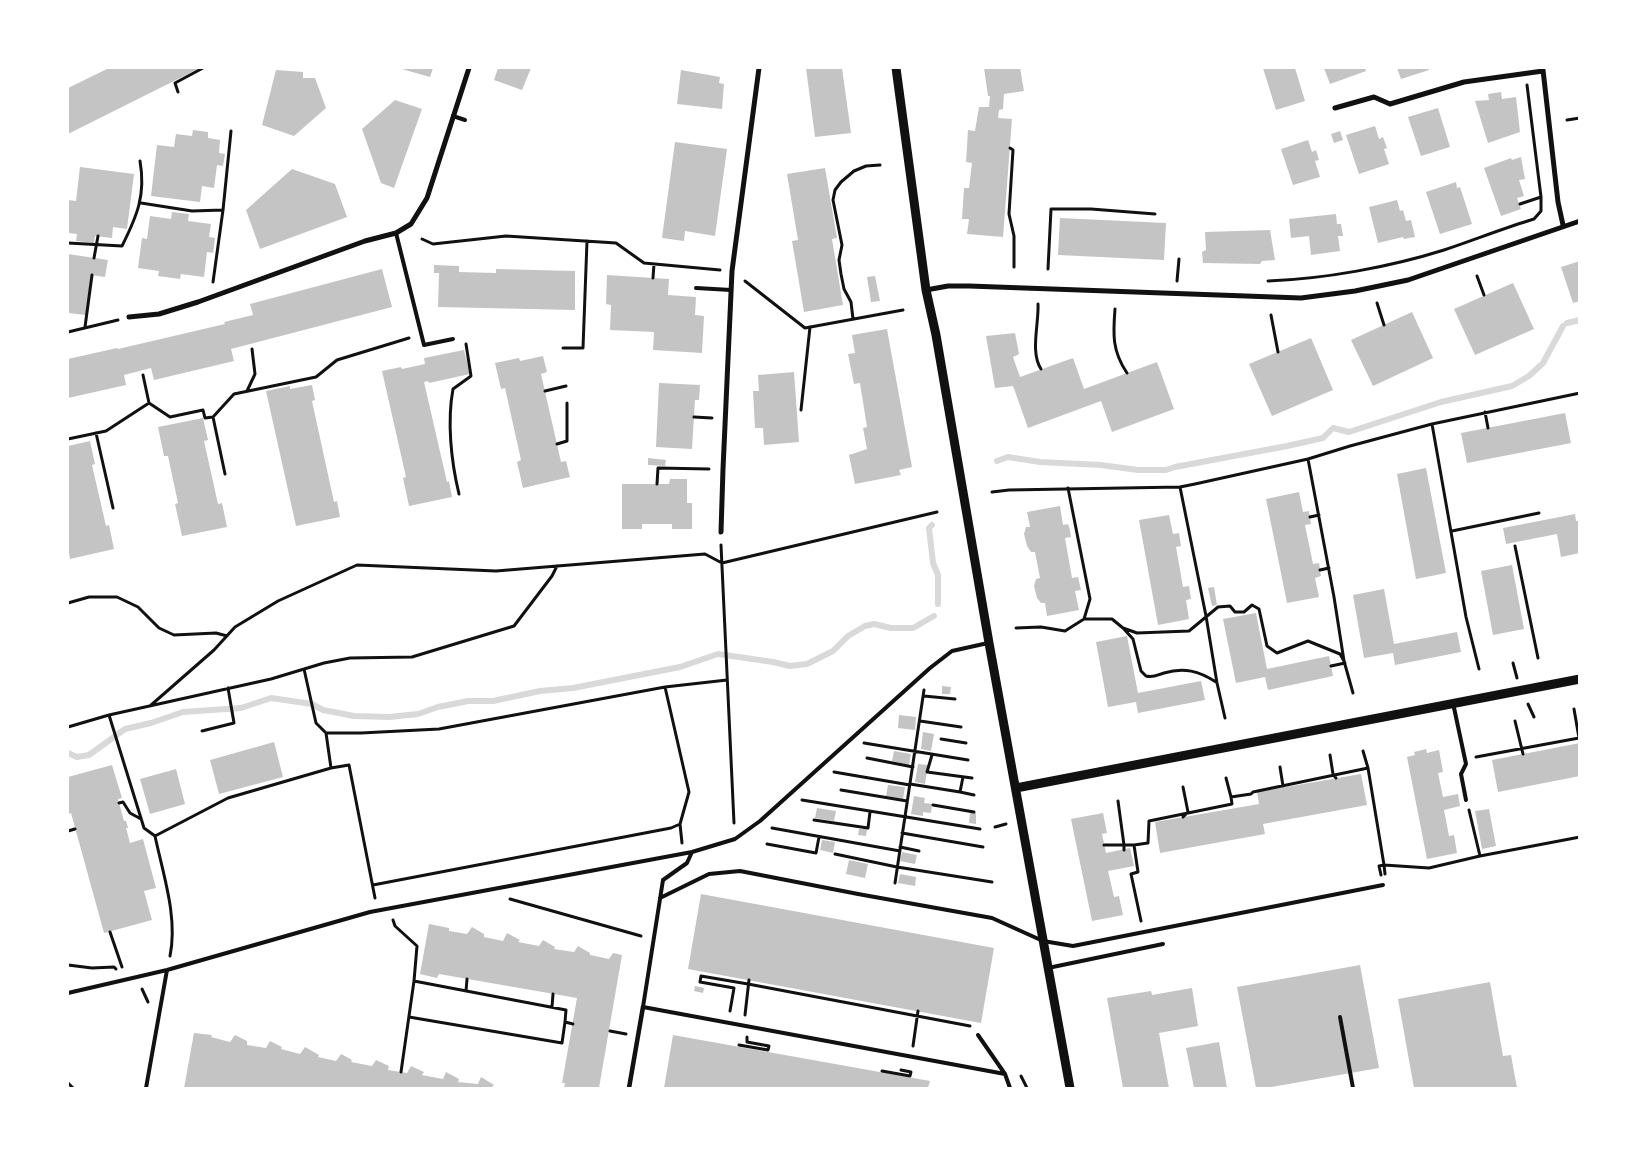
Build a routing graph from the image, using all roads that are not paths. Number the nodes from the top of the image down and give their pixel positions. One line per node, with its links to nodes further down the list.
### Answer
1 (469, 68): 6 (street)
2 (759, 68): 12 (street)
3 (896, 68): 13 (street)
4 (1543, 69): 5 (street); 9 (street)
5 (1335, 108)
6 (453, 116): 7 (lane); 10 (street)
7 (465, 120)
8 (1580, 221): 9 (street)
9 (1563, 225): 13 (street)
10 (396, 233): 14 (street); 15 (lane)
11 (696, 288): 12 (lane)
12 (731, 290): 16 (street)
13 (926, 290): 17 (street)
14 (129, 317)
15 (453, 339)
16 (721, 532)
17 (989, 643): 20 (street); 22 (lane)
18 (1580, 679): 19 (street)
19 (1453, 704): 20 (street); 21 (lane)
20 (1016, 788): 25 (street)
21 (1466, 800)
22 (692, 852): 24 (lane); 28 (lane)
23 (1384, 885): 25 (lane)
24 (660, 898): 25 (lane); 30 (lane)
25 (1043, 942): 27 (street)
26 (1163, 944): 27 (lane)
27 (1048, 968): 37 (street)
28 (167, 970): 29 (lane); 34 (lane)
29 (68, 993)
30 (643, 1007): 33 (lane); 35 (street)
31 (1340, 1017): 38 (lane)
32 (978, 1035): 33 (lane)
33 (1005, 1074): 36 (lane)
34 (146, 1088)
35 (629, 1088)
36 (1010, 1088)
37 (1070, 1088)
38 (1353, 1088)

